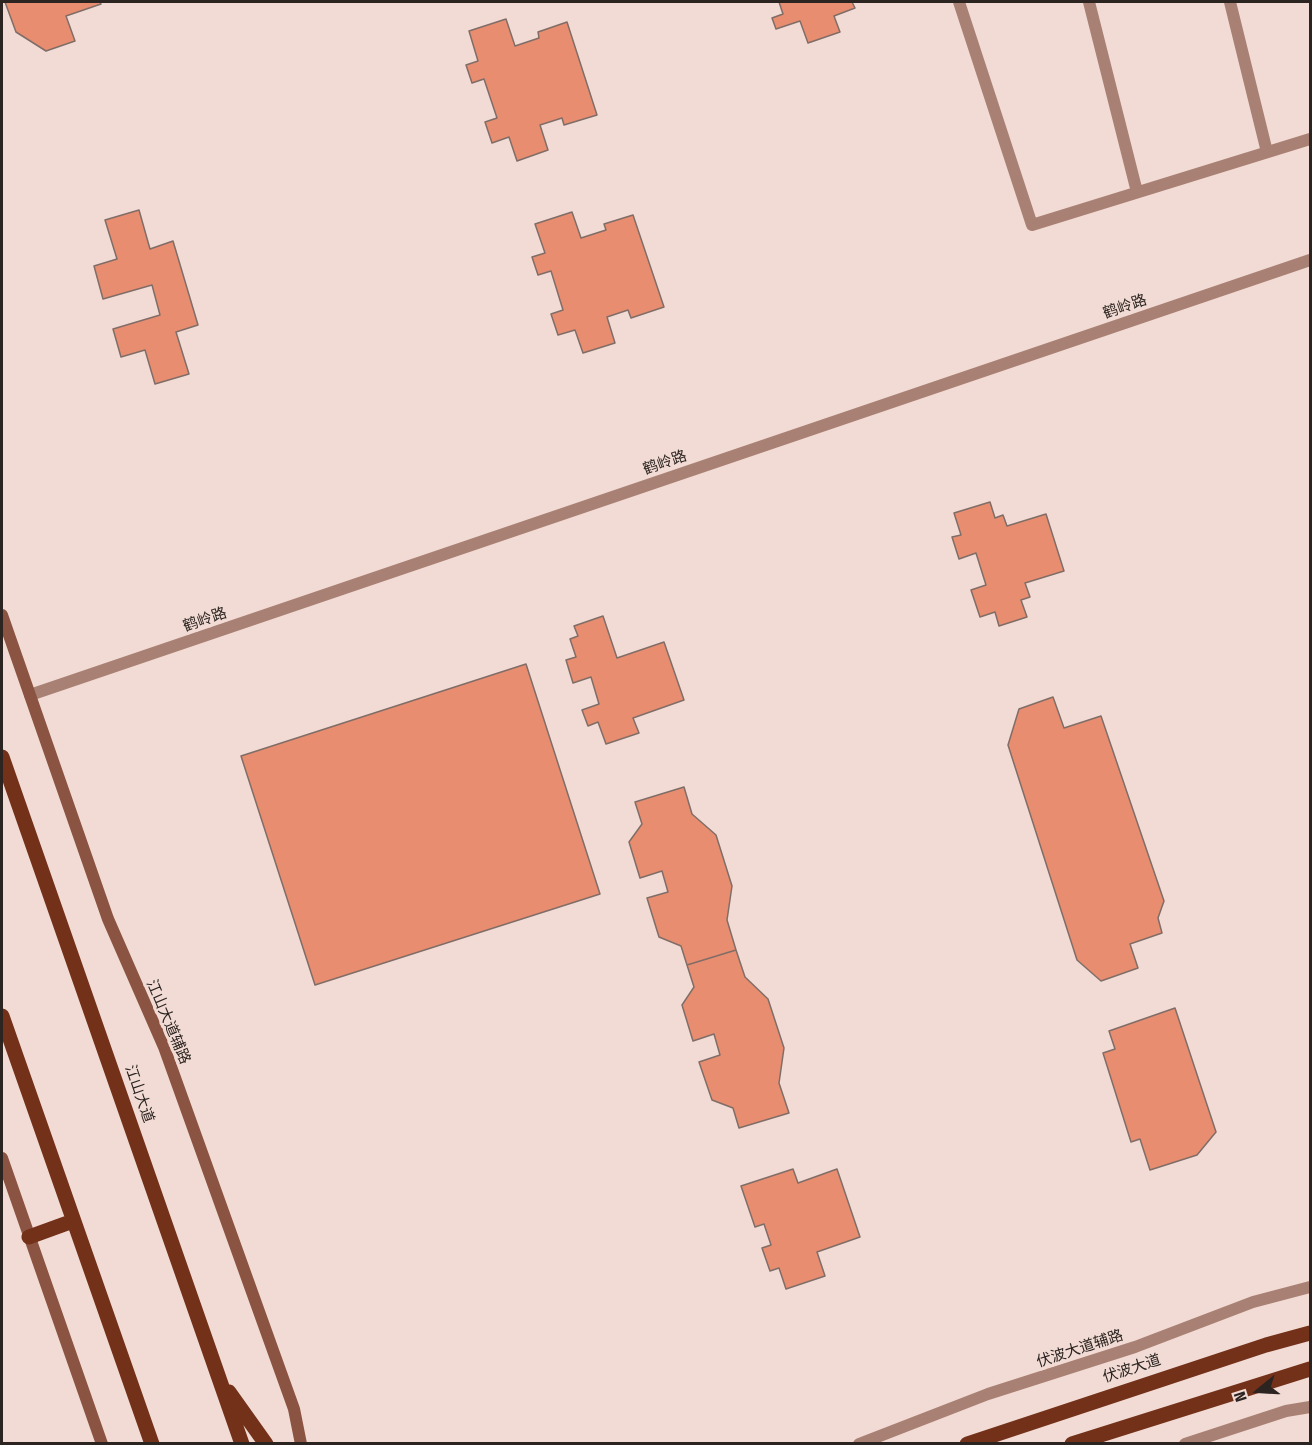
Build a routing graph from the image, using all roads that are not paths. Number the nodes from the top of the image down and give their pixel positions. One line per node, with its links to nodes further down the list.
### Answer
1 (959, 2): 6 (street)
2 (1089, 2): 6 (street)
3 (1230, 2): 5 (street)
4 (1311, 139): 5 (street)
5 (1267, 152): 6 (street)
6 (1137, 192)
7 (1311, 260): 9 (street, 鹤岭路)
8 (2, 615): 9 (street, 江山大道辅路)
9 (30, 695): 24 (street, 江山大道辅路)
10 (2, 757): 18 (main road, 江山大道)
11 (2, 1016): 13 (main road)
12 (2, 1158): 14 (street)
13 (73, 1221): 14 (main road); 21 (main road)
14 (29, 1237): 20 (street)
15 (1311, 1287): 25 (street, 伏波大道辅路)
16 (1311, 1334): 26 (main road, 伏波大道)
17 (1311, 1369): 27 (main road)
18 (219, 1379): 22 (main road, 江山大道); 23 (main road)
19 (1311, 1407): 28 (street)
20 (102, 1443)
21 (152, 1443)
22 (242, 1443)
23 (266, 1443)
24 (301, 1443)
25 (859, 1443)
26 (967, 1443)
27 (1072, 1443)
28 (1185, 1443)

